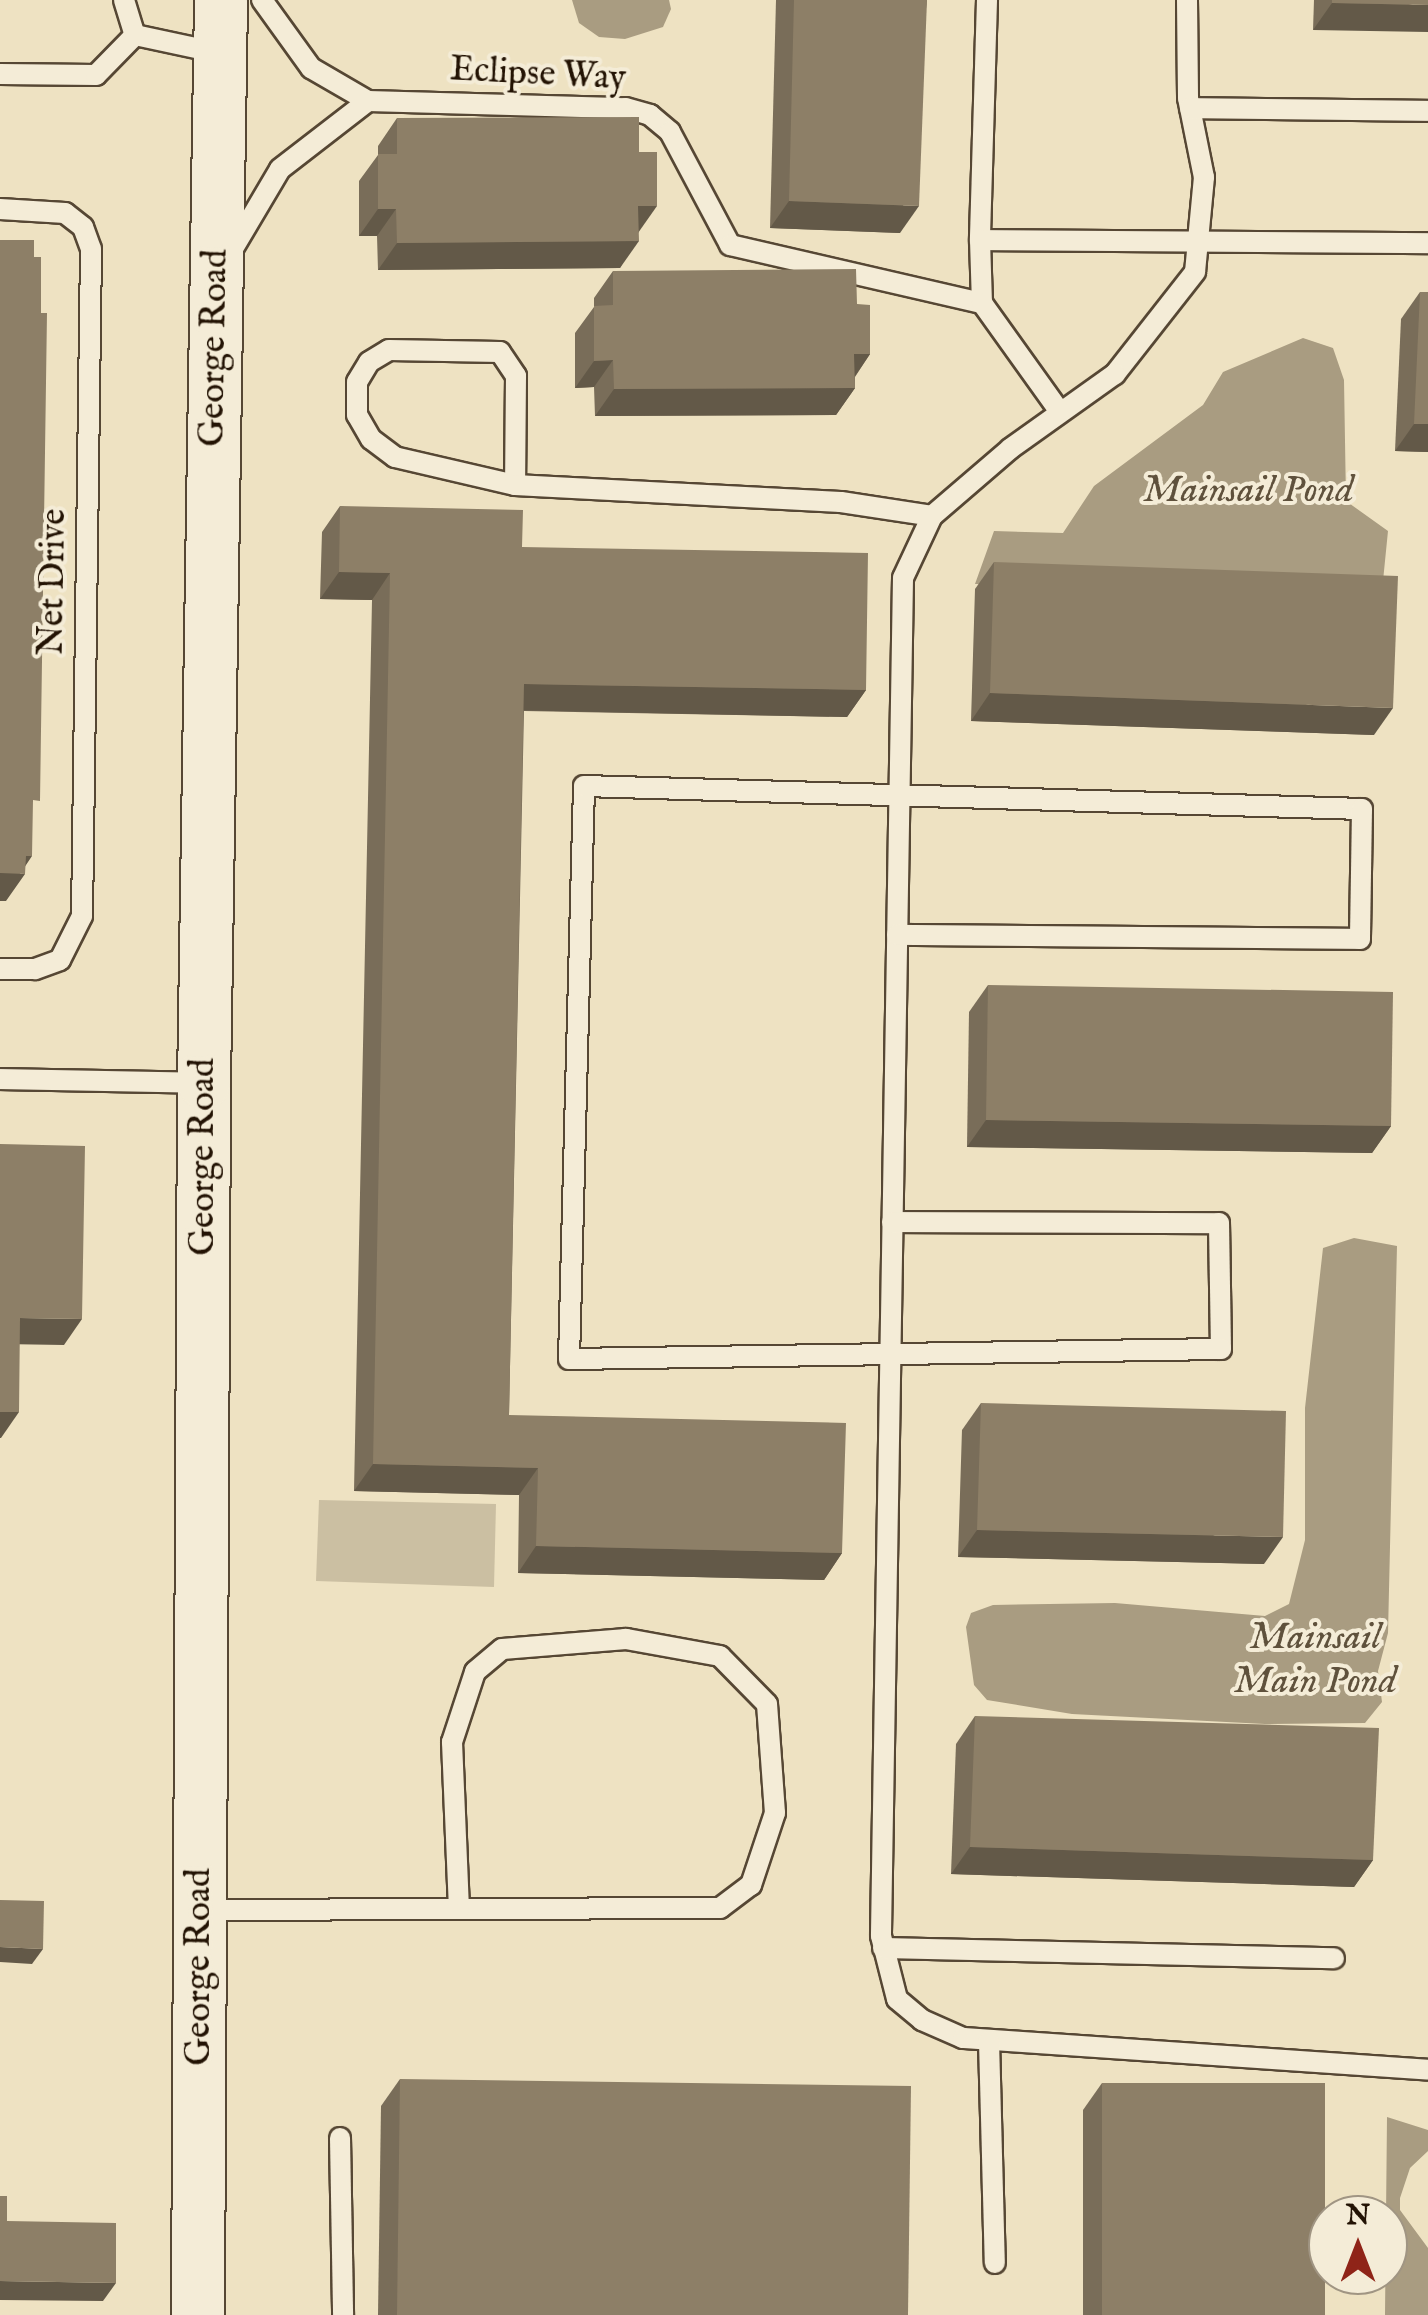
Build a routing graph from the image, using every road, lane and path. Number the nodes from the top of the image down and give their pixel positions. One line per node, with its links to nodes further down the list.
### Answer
1 (124, 0): 6 (lane)
2 (221, 0): 7 (street, George Road)
3 (262, 0): 9 (lane)
4 (987, 0): 13 (lane)
5 (1187, 0): 10 (lane)
6 (135, 35): 7 (lane); 8 (lane)
7 (220, 53): 16 (street, George Road)
8 (0, 74)
9 (368, 101): 16 (lane); 17 (lane, Eclipse Way)
10 (1190, 108): 11 (lane); 14 (lane)
11 (1428, 111)
12 (0, 209): 23 (lane, Net Drive)
13 (980, 240): 14 (lane); 17 (lane)
14 (1198, 240): 15 (lane); 18 (lane)
15 (1428, 243)
16 (216, 278): 25 (street, George Road)
17 (982, 303): 18 (lane)
18 (1060, 412): 20 (lane)
19 (514, 485): 19 (lane); 20 (lane)
20 (932, 516): 21 (lane)
21 (898, 796): 22 (lane); 22 (lane); 27 (lane)
22 (898, 934): 26 (lane)
23 (0, 969)
24 (0, 1079): 25 (lane)
25 (204, 1084): 29 (street, George Road)
26 (892, 1222): 27 (lane); 27 (lane)
27 (893, 1352): 30 (lane)
28 (459, 1909): 28 (lane); 29 (lane)
29 (200, 1910): 36 (street, George Road)
30 (883, 1948): 31 (lane); 32 (lane)
31 (1334, 1958)
32 (989, 2041): 33 (lane); 35 (lane)
33 (1428, 2070)
34 (340, 2138): 37 (lane)
35 (995, 2263)
36 (198, 2315)
37 (343, 2315)

